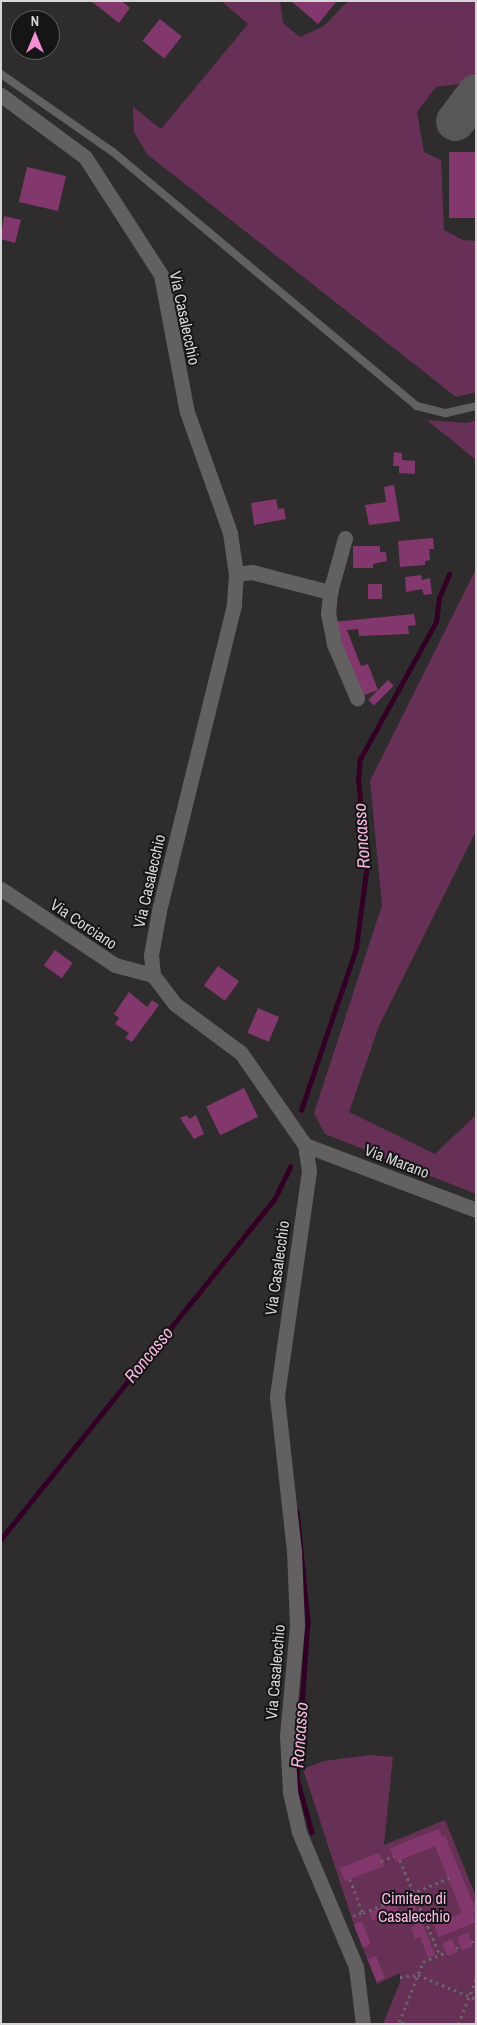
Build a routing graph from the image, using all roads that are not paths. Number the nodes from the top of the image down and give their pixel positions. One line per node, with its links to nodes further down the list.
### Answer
1 (1, 74): 3 (lane)
2 (1, 95): 5 (street, Via Casalecchio)
3 (476, 406)
4 (345, 538): 6 (street)
5 (236, 574): 6 (street); 9 (street, Via Casalecchio)
6 (330, 592): 7 (street)
7 (358, 698)
8 (1, 890): 9 (street, Via Corciano)
9 (153, 976): 10 (street, Via Casalecchio)
10 (305, 1145): 11 (street, Via Marano); 12 (street, Via Casalecchio)
11 (476, 1210)
12 (363, 2024)

